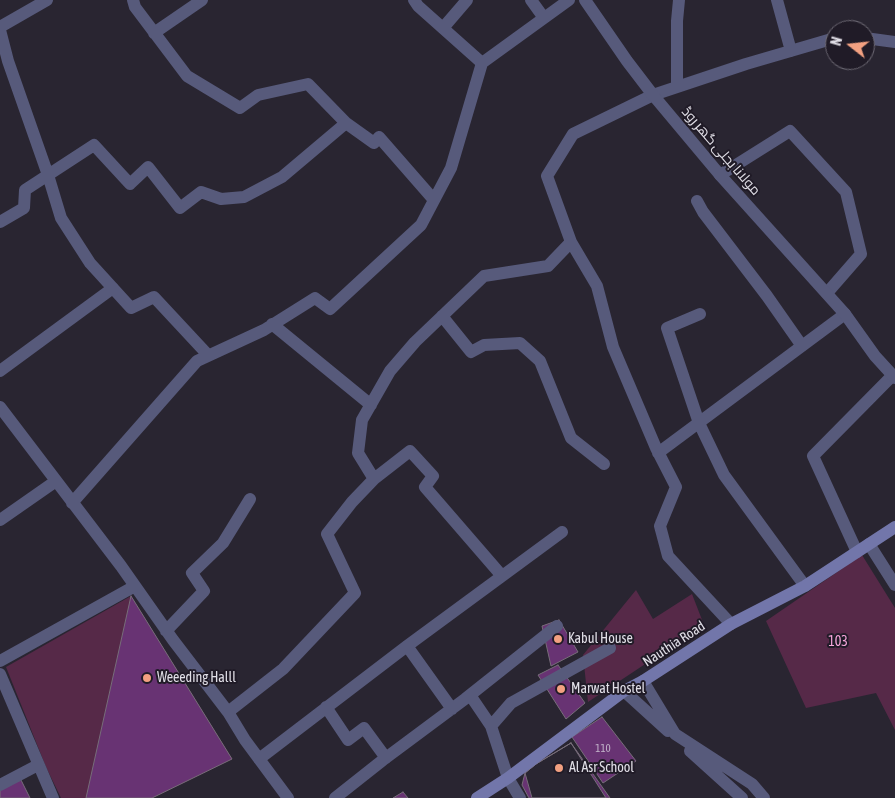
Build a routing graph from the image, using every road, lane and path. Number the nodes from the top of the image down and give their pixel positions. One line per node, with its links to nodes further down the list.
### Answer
1 (47, 0): 12 (street)
2 (133, 0): 14 (street)
3 (202, 0): 14 (street)
4 (414, 0): 13 (street)
5 (467, 0): 13 (street)
6 (531, 0): 11 (street)
7 (569, 0): 11 (street)
8 (585, 0): 21 (street, مولانا بجلی گھر روڈ)
9 (679, 0): 20 (street)
10 (777, 0): 18 (street)
11 (544, 18): 19 (street)
12 (0, 28): 23 (street)
13 (443, 28): 19 (street)
14 (154, 33): 22 (street)
15 (875, 39): 17 (street)
16 (825, 41): 18 (street)
17 (895, 42)
18 (791, 51): 20 (street)
19 (482, 63): 25 (street)
20 (677, 87): 21 (street)
21 (653, 95): 24 (street, مولانا بجلی گھر روڈ); 28 (street)
22 (346, 123): 23 (street); 25 (street)
23 (48, 174): 27 (street); 29 (street)
24 (720, 174): 30 (street, مولانا بجلی گھر روڈ); 30 (street)
25 (434, 200): 34 (street)
26 (697, 200): 35 (street)
27 (0, 222)
28 (571, 242): 33 (street); 42 (street)
29 (113, 288): 36 (street); 37 (street)
30 (827, 293): 32 (street, مولانا بجلی گھر روڈ)
31 (700, 314): 41 (street)
32 (845, 314): 35 (street); 38 (street, مولانا بجلی گھر روڈ)
33 (442, 316): 39 (street); 43 (street)
34 (272, 324): 36 (street); 39 (street)
35 (802, 346): 41 (street)
36 (208, 355): 47 (street)
37 (0, 371)
38 (894, 376): 52 (street)
39 (371, 405): 44 (street)
40 (0, 407): 45 (street)
41 (699, 423): 42 (street); 56 (street)
42 (658, 453): 57 (street)
43 (604, 464)
44 (374, 479): 53 (street); 71 (street)
45 (56, 481): 47 (street); 48 (street)
46 (250, 499): 59 (street)
47 (72, 503): 55 (street)
48 (0, 520)
49 (895, 527): 51 (main road, Nauthia Road)
50 (562, 532): 53 (street)
51 (869, 544): 52 (main road, Nauthia Road); 54 (street)
52 (857, 552): 56 (main road, Nauthia Road)
53 (502, 576): 60 (street)
54 (895, 585)
55 (135, 586): 59 (street); 62 (street)
56 (805, 586): 57 (main road, Nauthia Road)
57 (731, 624): 64 (main road, Nauthia Road)
58 (556, 626): 67 (street)
59 (166, 631): 71 (street)
60 (407, 646): 69 (street); 70 (street)
61 (610, 648): 72 (street)
62 (0, 661)
63 (0, 674): 68 (street)
64 (643, 681): 66 (main road, Nauthia Road); 84 (street)
65 (0, 688): 68 (street)
66 (624, 691): 76 (main road, Nauthia Road); 83 (street)
67 (470, 695): 70 (street); 72 (street)
68 (13, 705): 75 (street)
69 (326, 707): 73 (street); 74 (street)
70 (452, 709): 73 (street)
71 (228, 712): 74 (street)
72 (491, 726): 76 (street)
73 (386, 758): 80 (street)
74 (259, 759): 79 (street)
75 (38, 765): 77 (street); 78 (street)
76 (508, 778): 81 (main road, Nauthia Road); 82 (street)
77 (0, 785)
78 (53, 798)
79 (288, 798)
80 (335, 798)
81 (477, 798)
82 (520, 798)
83 (742, 798)
84 (764, 798)

